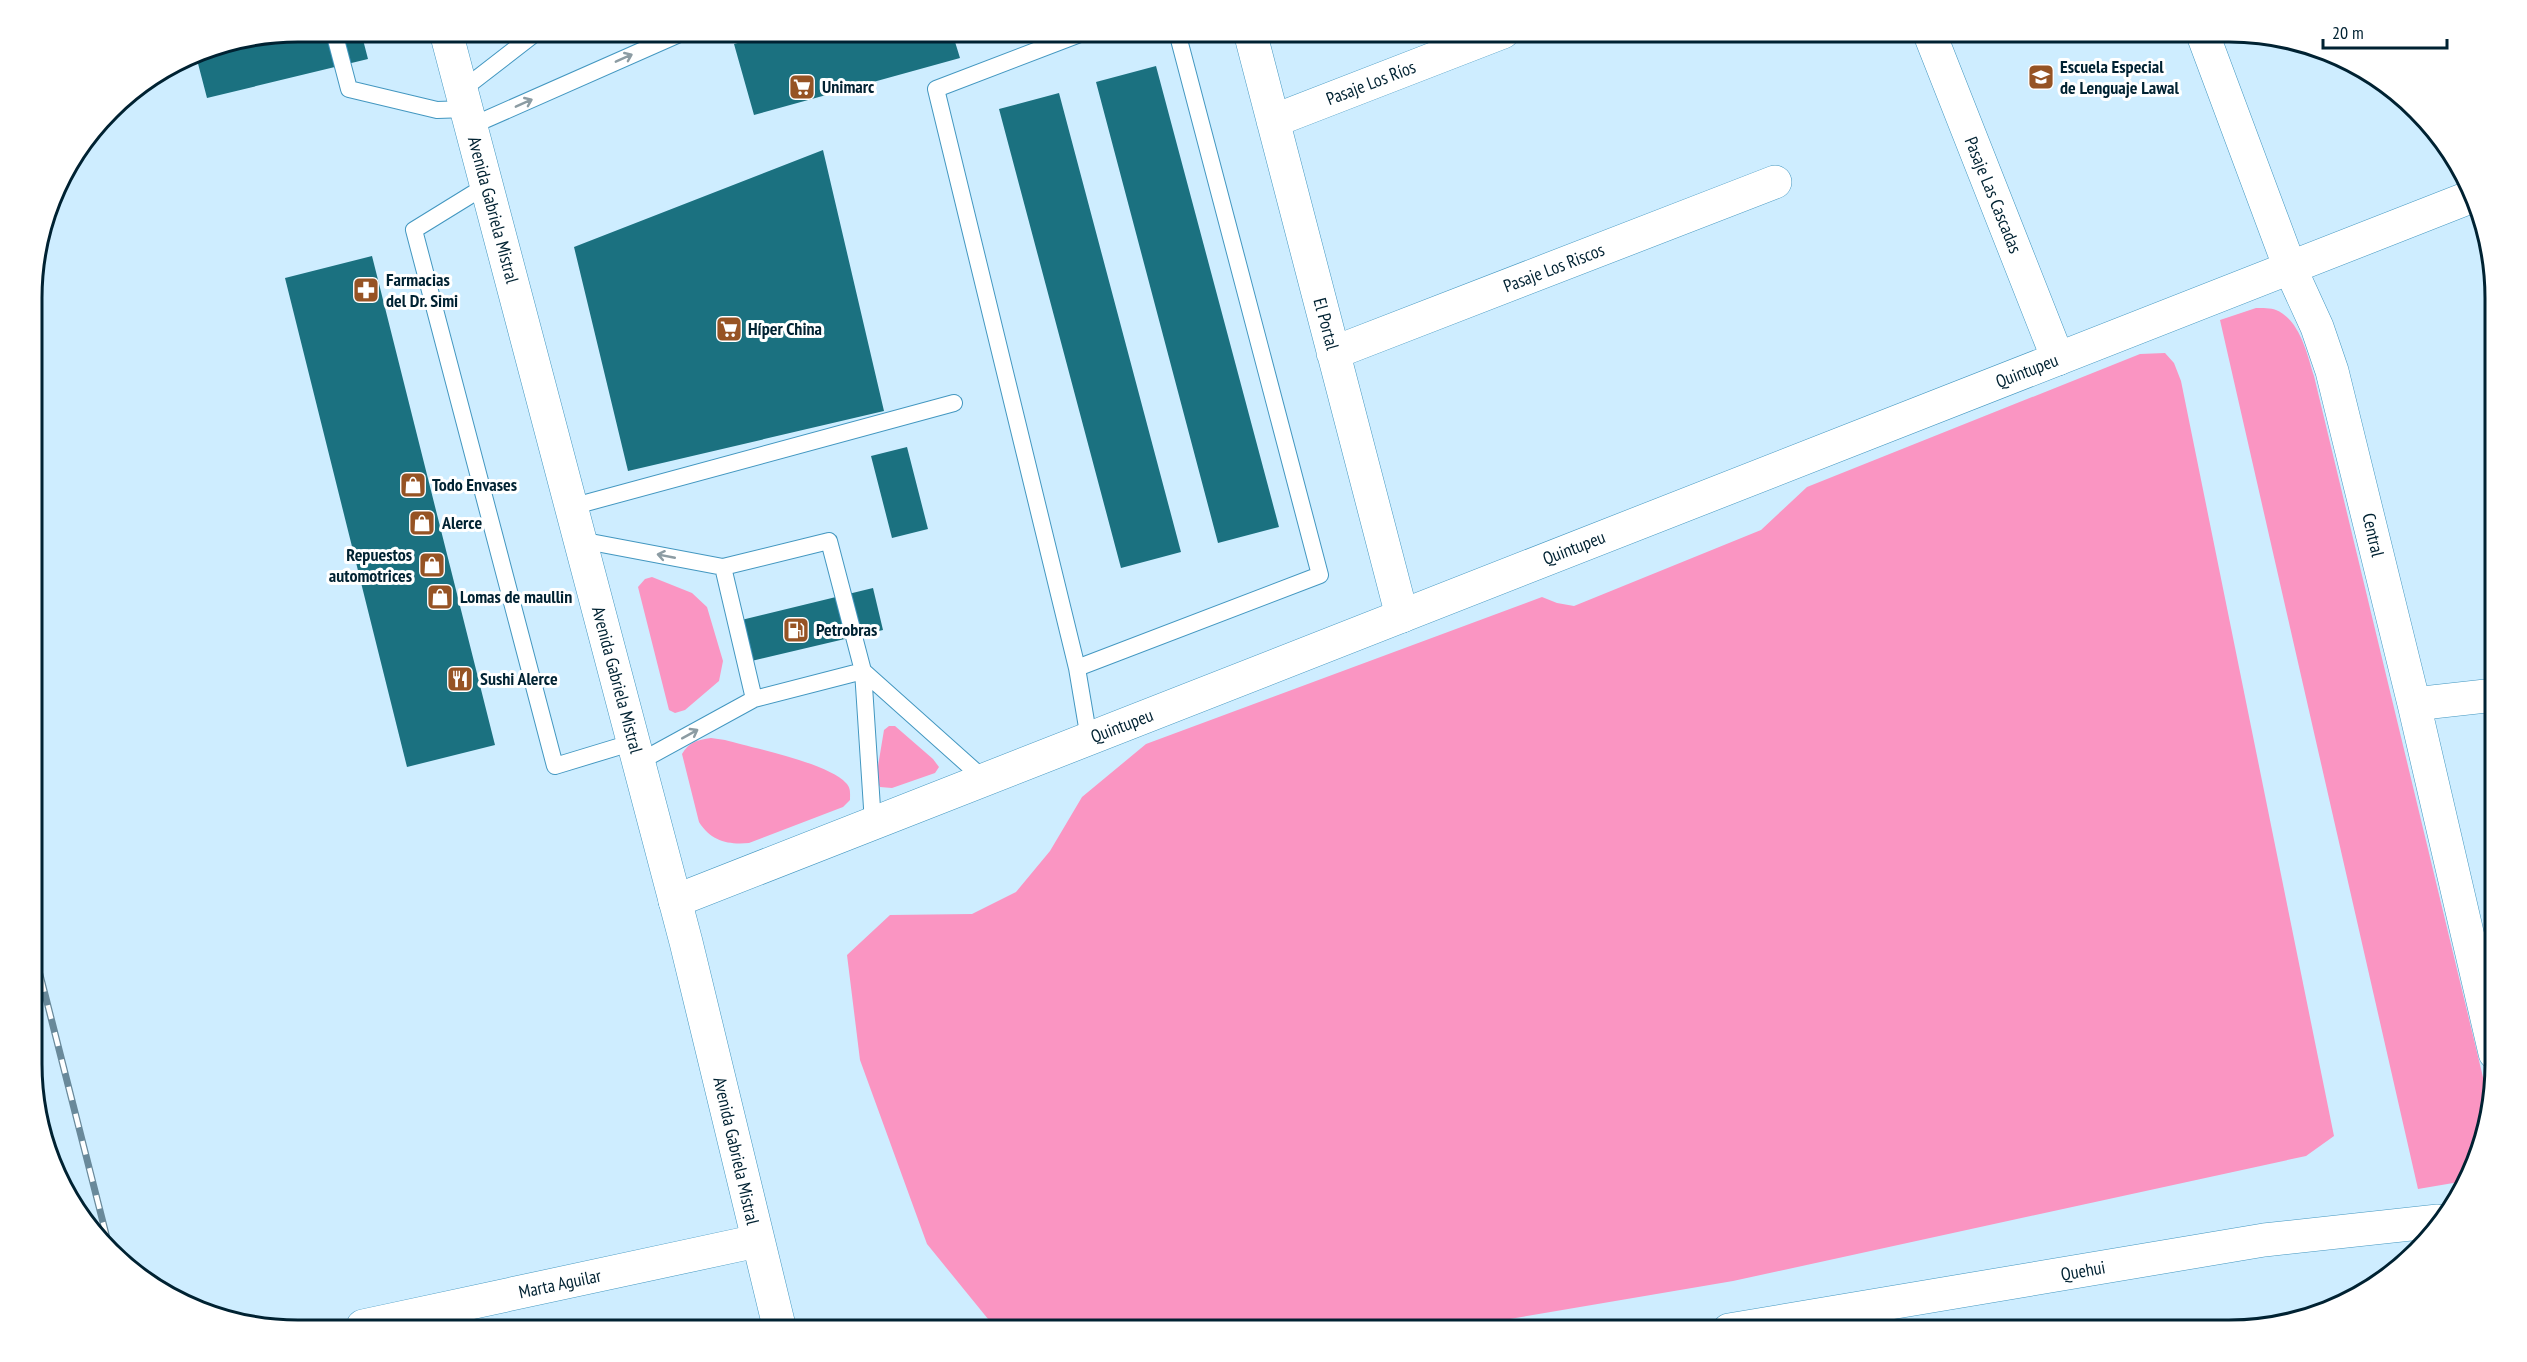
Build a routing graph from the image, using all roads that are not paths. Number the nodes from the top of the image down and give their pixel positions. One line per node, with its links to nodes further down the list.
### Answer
1 (337, 42): 11 (lane)
2 (449, 42): 11 (street, Avenida Gabriela Mistral)
3 (528, 42): 11 (lane)
4 (662, 42): 11 (lane, one-way to 4)
5 (1059, 42): 24 (lane)
6 (1180, 42): 24 (lane)
7 (1253, 42): 12 (street, El Portal)
8 (1477, 42): 12 (street, Pasaje Los Ríos)
9 (1933, 42): 18 (street, Pasaje Las Cascadas)
10 (2206, 42): 16 (street, Central)
11 (466, 108): 14 (street, Avenida Gabriela Mistral)
12 (1273, 121): 17 (street, El Portal)
13 (1775, 183): 17 (street, Pasaje Los Riscos)
14 (487, 185): 20 (street, Avenida Gabriela Mistral); 30 (lane)
15 (2465, 199): 16 (street, Quintupeu)
16 (2290, 267): 18 (street, Quintupeu); 28 (street, Central)
17 (1333, 352): 23 (street, El Portal)
18 (2058, 359): 23 (street, Quintupeu)
19 (954, 403): 20 (lane)
20 (571, 507): 21 (street, Avenida Gabriela Mistral)
21 (580, 540): 22 (lane, one-way to 21); 30 (street, Avenida Gabriela Mistral)
22 (723, 567): 25 (lane); 27 (lane)
23 (1402, 616): 29 (street, Quintupeu)
24 (1077, 668): 29 (lane)
25 (863, 671): 27 (lane); 31 (lane); 32 (lane)
26 (2485, 696): 28 (street)
27 (754, 699): 30 (lane, one-way to 27)
28 (2414, 704): 34 (street, Central)
29 (1089, 739): 31 (street, Quintupeu)
30 (636, 752): 33 (street, Avenida Gabriela Mistral)
31 (985, 780): 32 (street, Quintupeu)
32 (873, 823): 33 (street, Quintupeu)
33 (675, 901): 36 (street, Avenida Gabriela Mistral)
34 (2485, 1010)
35 (2431, 1222): 39 (street, Quehui)
36 (757, 1241): 37 (street, Marta Aguilar); 38 (street, Avenida Gabriela Mistral)
37 (391, 1320)
38 (777, 1320)
39 (1788, 1320)

